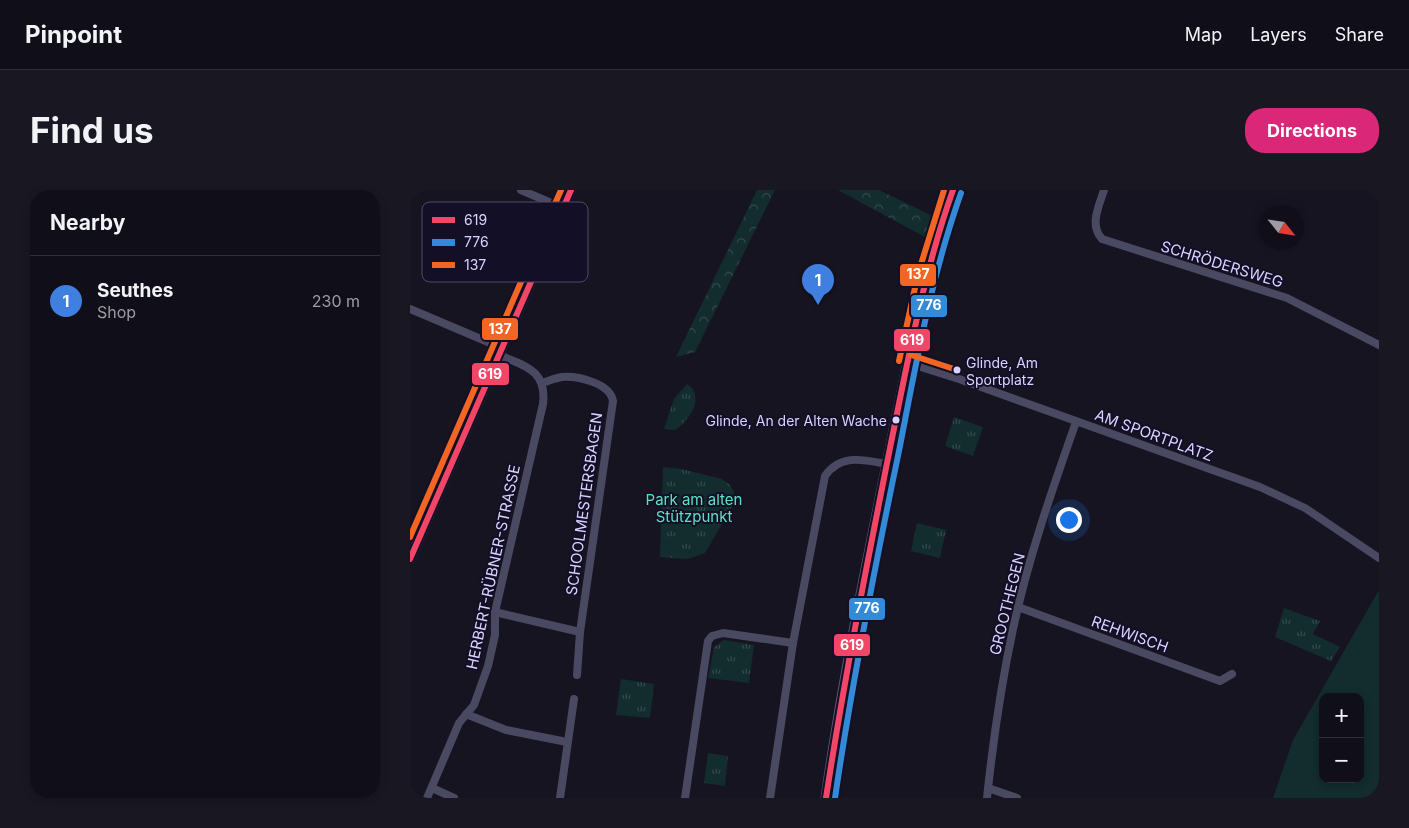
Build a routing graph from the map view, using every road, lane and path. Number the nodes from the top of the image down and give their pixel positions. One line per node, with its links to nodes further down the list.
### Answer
1 (521, 190): 5 (street)
2 (571, 190): 6 (street)
3 (953, 190): 11 (main road)
4 (1104, 190): 9 (street, SCHRÖDERSWEG)
5 (549, 202)
6 (566, 202)
7 (531, 282): 10 (street)
8 (410, 309): 10 (street)
9 (1379, 345)
10 (501, 352): 12 (street); 16 (street)
11 (908, 363): 13 (street, AM SPORTPLATZ); 14 (main road)
12 (542, 383): 18 (street, HERBERT-RÜBNER-STRASSE); 19 (street, SCHOOLMESTERSBAGEN)
13 (1076, 422): 15 (street, AM SPORTPLATZ); 17 (street, GROOTHEGEN)
14 (887, 464): 20 (street); 33 (main road)
15 (1379, 558)
16 (410, 560)
17 (1018, 608): 21 (street, REHWISCH); 27 (street, GROOTHEGEN)
18 (495, 612): 19 (street); 24 (street, HERBERT-RÜBNER-STRASSE)
19 (580, 632): 22 (street, SCHOOLMESTERSBAGEN)
20 (793, 643): 31 (street); 32 (street)
21 (1232, 674)
22 (577, 675)
23 (574, 699): 25 (street)
24 (466, 714): 25 (street); 26 (street, HERBERT-RÜBNER-STRASSE)
25 (568, 742): 30 (street)
26 (432, 788): 28 (street, HERBERT-RÜBNER-STRASSE); 29 (street)
27 (988, 788): 34 (street, GROOTHEGEN); 35 (street)
28 (428, 798)
29 (454, 798)
30 (560, 798)
31 (686, 798)
32 (770, 798)
33 (826, 798)
34 (987, 798)
35 (1017, 798)

